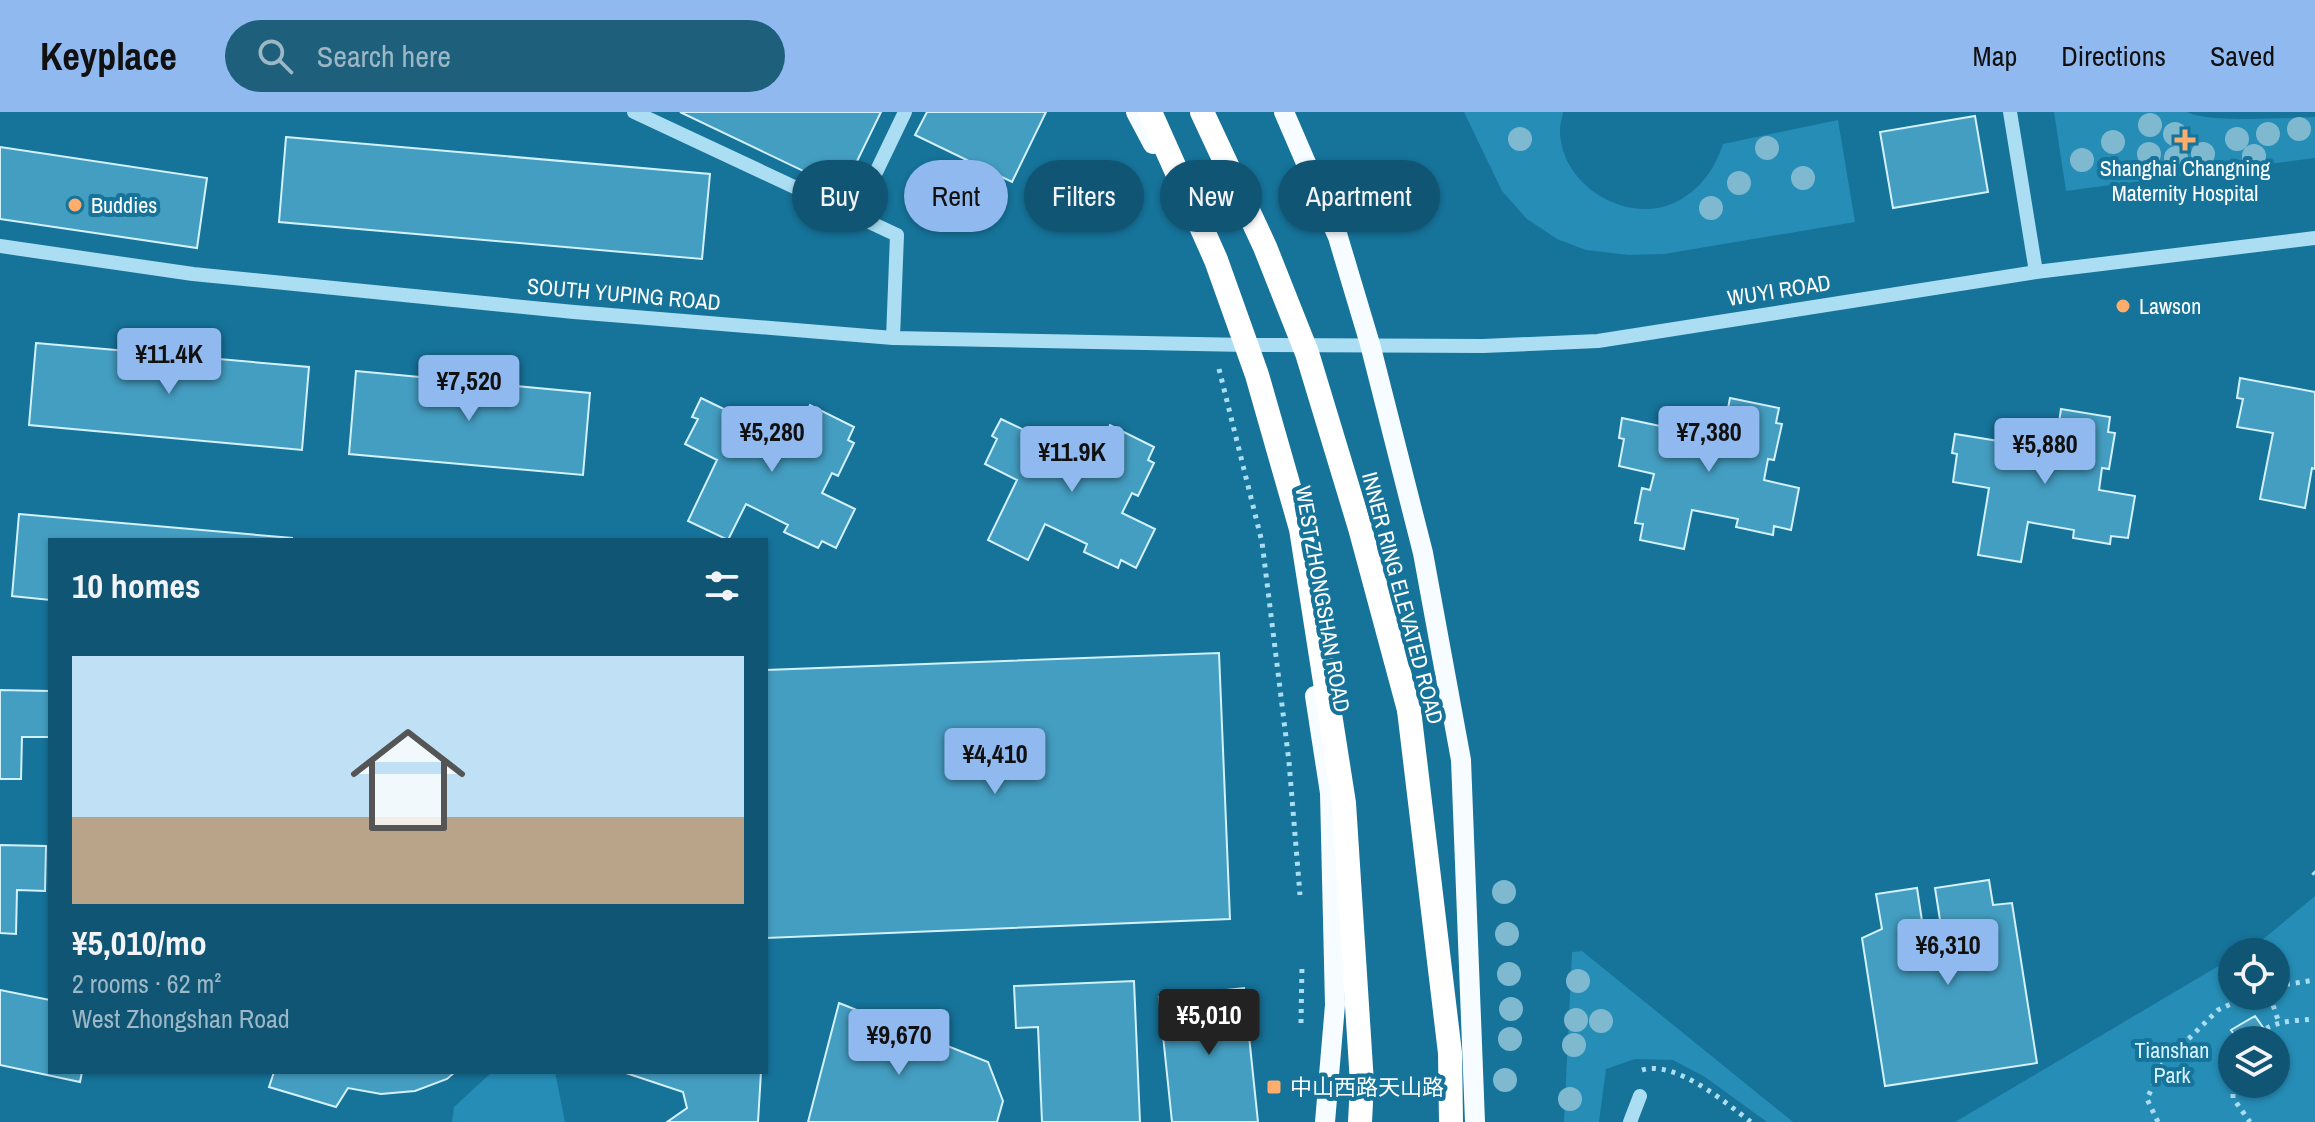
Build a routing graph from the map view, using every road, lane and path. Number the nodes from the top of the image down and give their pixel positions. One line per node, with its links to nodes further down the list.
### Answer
1 (634, 112): 9 (street)
2 (905, 112): 8 (street)
3 (1136, 112): 17 (main road, WEST ZHONGSHAN ROAD)
4 (1150, 112): 32 (highway, bridge)
5 (1202, 112): 33 (highway, INNER RING ELEVATED ROAD, bridge)
6 (1284, 112): 16 (main road)
7 (2010, 112): 13 (street)
8 (882, 160)
9 (792, 186)
10 (888, 231): 14 (street)
11 (2315, 238): 13 (street, WUYI ROAD)
12 (0, 246): 14 (street, SOUTH YUPING ROAD)
13 (2036, 272): 16 (street, WUYI ROAD)
14 (893, 338): 15 (street, SOUTH YUPING ROAD)
15 (1213, 344): 17 (street, SOUTH YUPING ROAD); 18 (path)
16 (1370, 344): 17 (street, WUYI ROAD); 34 (main road)
17 (1247, 345): 31 (main road, WEST ZHONGSHAN ROAD)
18 (1301, 903)
19 (1302, 964): 26 (path)
20 (2315, 980): 21 (path)
21 (2290, 984)
22 (2218, 1010): 37 (path)
23 (2275, 1010): 25 (path)
24 (2315, 1019): 25 (path)
25 (2279, 1023): 27 (path)
26 (1301, 1026)
27 (2270, 1026)
28 (1635, 1072): 36 (path)
29 (1640, 1096): 35 (street)
30 (2233, 1098): 38 (path)
31 (1325, 1122)
32 (1360, 1122)
33 (1451, 1122)
34 (1475, 1122)
35 (1630, 1122)
36 (1751, 1122)
37 (2158, 1122)
38 (2250, 1122)

